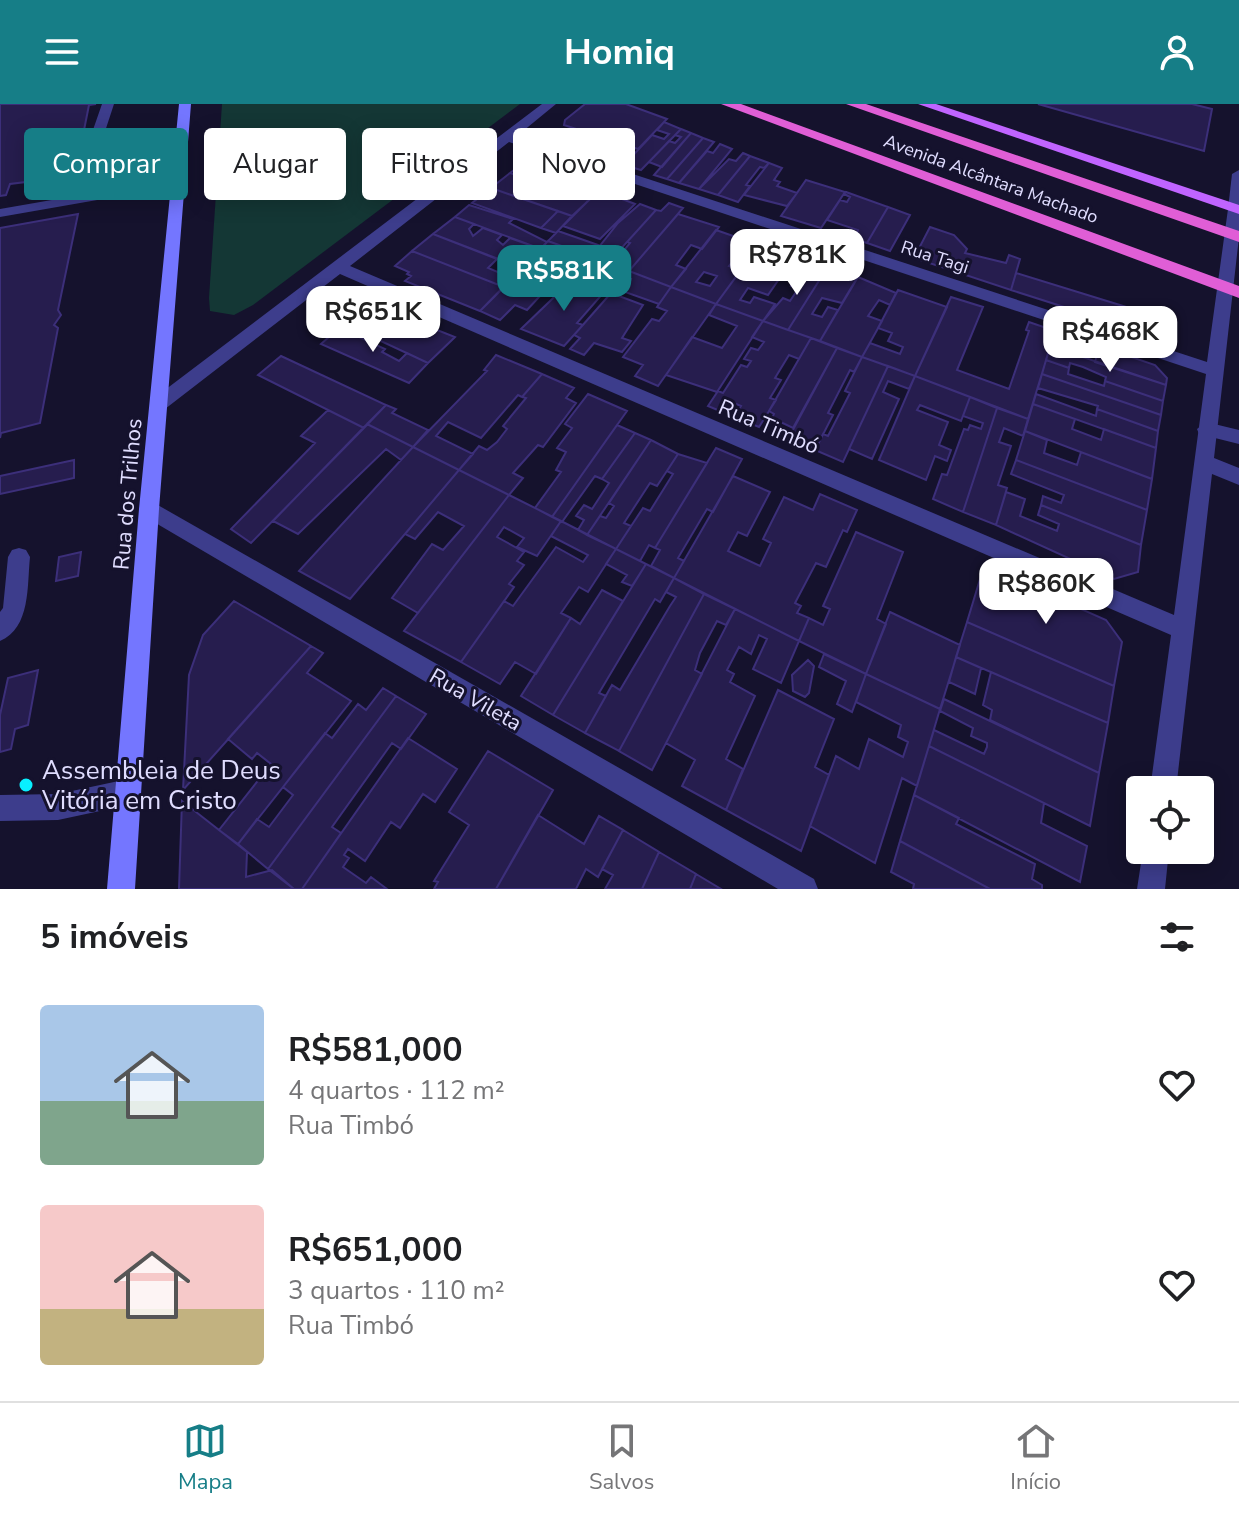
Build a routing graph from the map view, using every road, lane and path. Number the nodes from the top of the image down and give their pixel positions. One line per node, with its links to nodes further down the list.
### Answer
1 (108, 104): 7 (street)
2 (185, 104): 8 (main road, Rua dos Trilhos)
3 (550, 104): 9 (street)
4 (728, 104): 17 (highway, Avenida Alcântara Machado)
5 (853, 104): 15 (highway, Avenida Alcântara Machado)
6 (924, 104): 13 (main road)
7 (100, 128)
8 (183, 128)
9 (507, 137): 16 (street); 18 (street, Rua Tagi)
10 (1239, 174): 13 (street)
11 (75, 200): 14 (street)
12 (176, 200): 19 (main road, Rua dos Trilhos)
13 (1237, 210): 15 (street)
14 (0, 213)
15 (1236, 236): 17 (street)
16 (336, 266): 19 (street); 26 (street, Rua Timbó)
17 (1232, 289): 18 (street)
18 (1213, 370): 20 (street)
19 (159, 404): 24 (main road, Rua dos Trilhos)
20 (1206, 429): 21 (street); 22 (street)
21 (1239, 437)
22 (1202, 461): 23 (street); 26 (street)
23 (1239, 477)
24 (149, 509): 29 (main road, Rua dos Trilhos); 33 (street, Rua Vileta)
25 (19, 557): 27 (street)
26 (1182, 629): 28 (street)
27 (0, 630)
28 (1165, 776)
29 (128, 792): 30 (street); 32 (main road, Rua dos Trilhos)
30 (0, 809)
31 (1154, 864): 34 (street)
32 (121, 889)
33 (804, 889)
34 (1151, 889)

